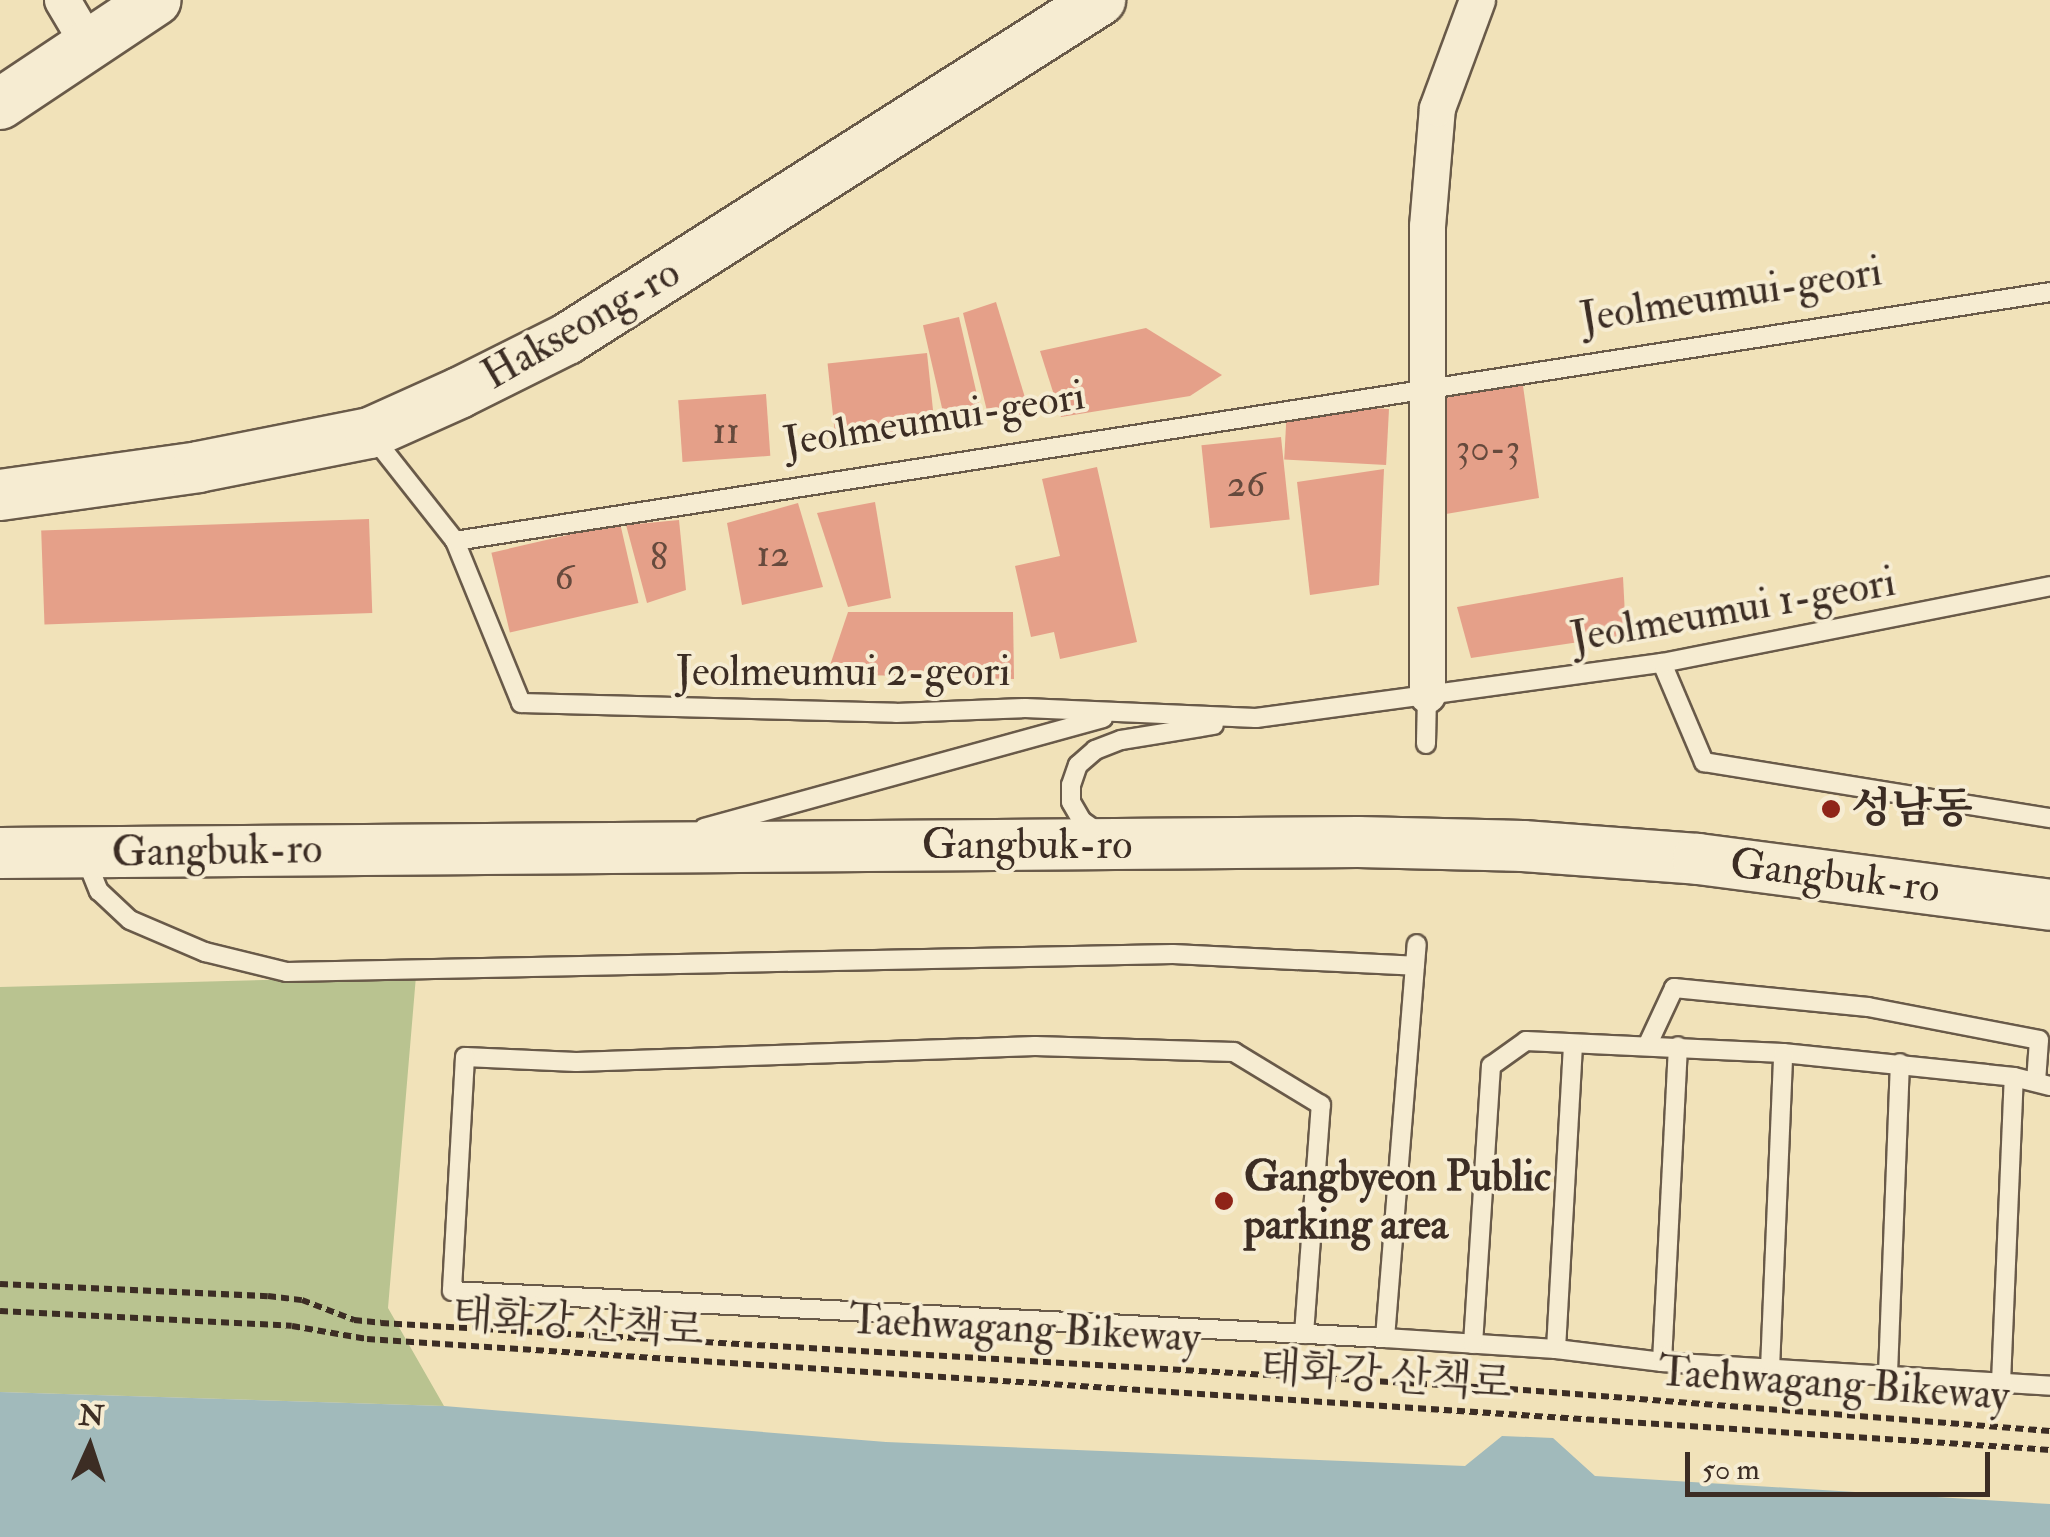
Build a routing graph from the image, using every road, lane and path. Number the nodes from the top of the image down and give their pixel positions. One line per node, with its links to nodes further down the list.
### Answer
1 (62, 0): 5 (street)
2 (156, 0): 5 (main road)
3 (1100, 0): 9 (main road, Hakseong-ro)
4 (1477, 0): 8 (street)
5 (88, 44): 6 (main road)
6 (0, 104)
7 (2050, 292): 8 (lane, Jeolmeumui-geori)
8 (1426, 386): 11 (lane, Jeolmeumui-geori); 14 (street)
9 (370, 433): 10 (main road, Hakseong-ro); 11 (lane, Jeolmeumui 2-geori)
10 (0, 495)
11 (455, 541): 15 (lane, Jeolmeumui 2-geori)
12 (2050, 586): 13 (lane, Jeolmeumui 1-geori)
13 (1662, 663): 14 (lane, Jeolmeumui 1-geori); 18 (lane)
14 (1427, 695): 16 (lane, Jeolmeumui 2-geori); 17 (lane)
15 (1118, 714): 16 (lane, Jeolmeumui 2-geori); 20 (lane)
16 (1256, 718): 19 (lane)
17 (1426, 744)
18 (2050, 818)
19 (1126, 844): 20 (main road, Gangbuk-ro); 23 (main road, Gangbuk-ro)
20 (640, 847): 21 (main road, Gangbuk-ro)
21 (82, 852): 22 (main road, Gangbuk-ro); 25 (lane)
22 (0, 853)
23 (2050, 905)
24 (1417, 944): 25 (lane)
25 (1415, 966): 36 (lane)
26 (1573, 1044): 27 (lane); 37 (lane); 38 (lane)
27 (1647, 1046): 28 (lane); 32 (lane)
28 (1678, 1046): 29 (lane); 39 (lane)
29 (1783, 1053): 30 (lane); 40 (lane)
30 (1900, 1063): 31 (lane); 41 (lane)
31 (2014, 1077): 32 (lane); 42 (lane)
32 (2043, 1084)
33 (0, 1284): 44 (path, Taehwagang Bikeway)
34 (0, 1312): 45 (path, 태화강 산책로)
35 (1304, 1334): 35 (lane); 36 (lane)
36 (1385, 1338): 37 (lane)
37 (1473, 1344): 38 (lane)
38 (1556, 1349): 39 (lane)
39 (1662, 1362): 40 (lane)
40 (1770, 1369): 41 (lane)
41 (1888, 1374): 42 (lane)
42 (2001, 1382): 43 (lane)
43 (2050, 1386)
44 (2050, 1430)
45 (2050, 1450)

